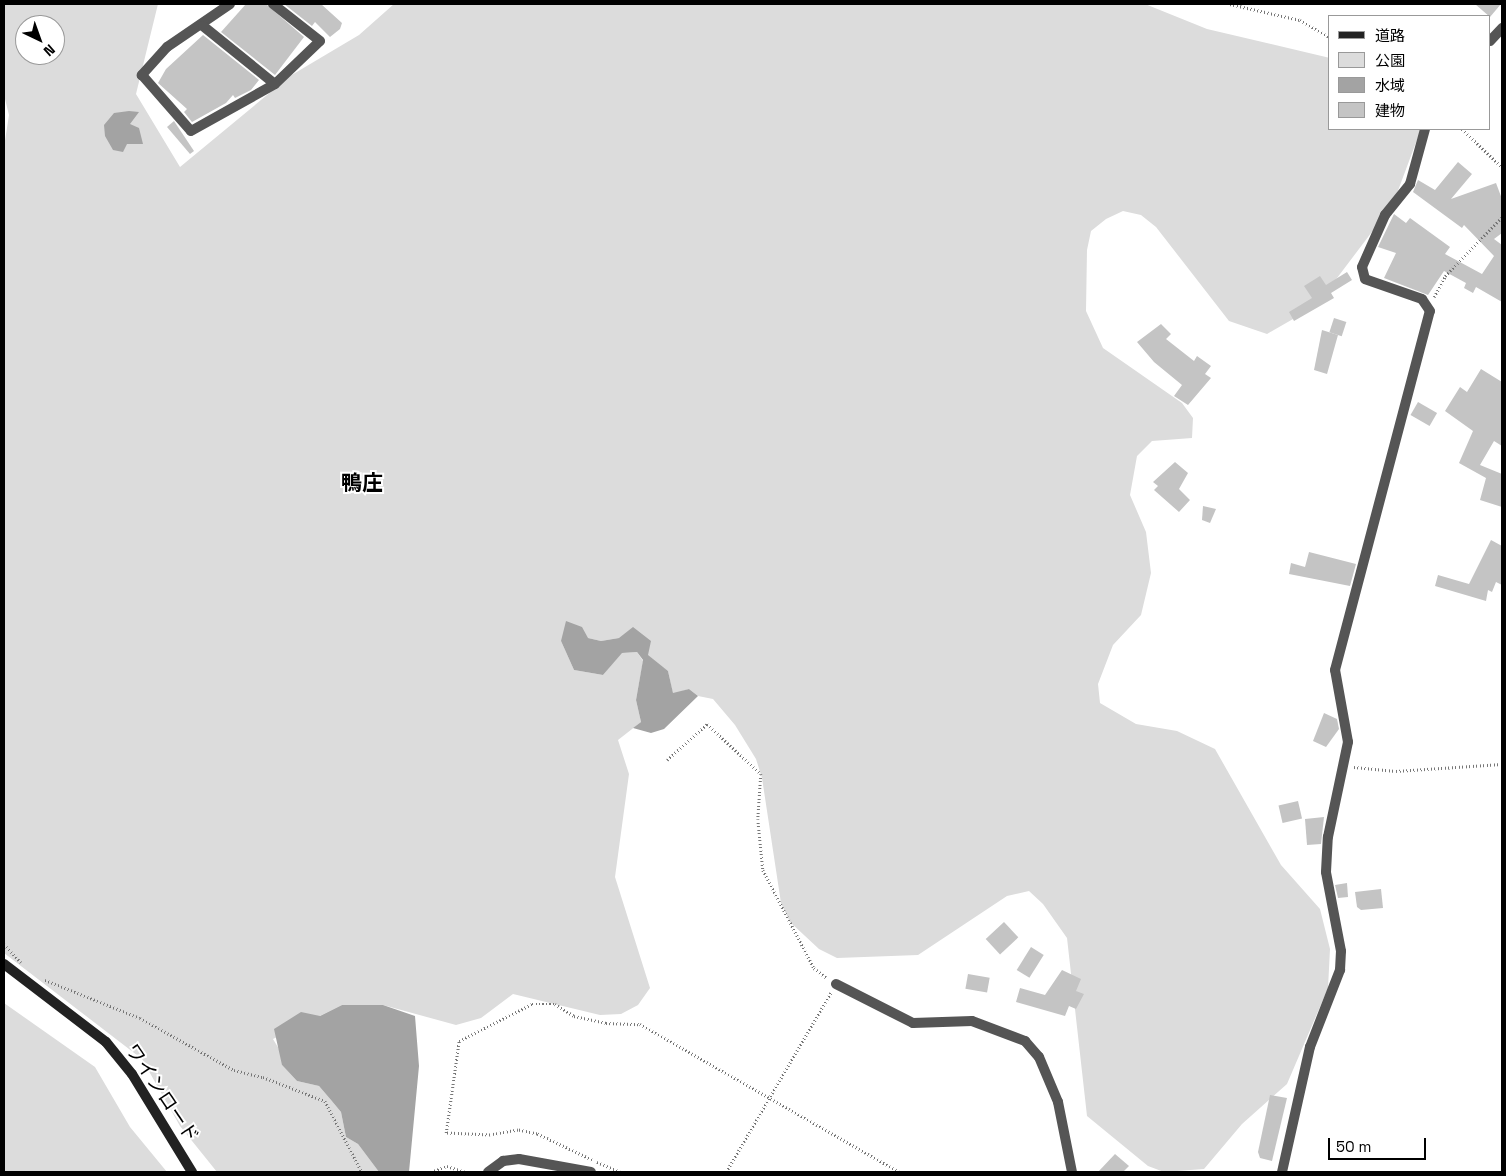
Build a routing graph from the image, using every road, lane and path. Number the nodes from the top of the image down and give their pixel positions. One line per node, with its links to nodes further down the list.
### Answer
1 (230, 4): 4 (street)
2 (273, 4): 8 (street)
3 (1230, 4): 6 (path)
4 (203, 26): 8 (street); 8 (street)
5 (1502, 28): 7 (street)
6 (1328, 36)
7 (1491, 40)
8 (275, 84)
9 (1425, 130): 13 (street)
10 (1463, 130): 11 (path)
11 (1502, 167)
12 (1502, 217): 13 (path)
13 (1428, 306): 16 (street)
14 (667, 760): 21 (path)
15 (1502, 764): 16 (path)
16 (1345, 766): 33 (street)
17 (4, 944): 19 (path)
18 (4, 964): 23 (street, ワインロード)
19 (24, 964)
20 (37, 977): 24 (path)
21 (836, 984): 22 (path); 32 (street)
22 (769, 1098): 29 (path); 30 (path); 31 (path)
23 (192, 1172)
24 (362, 1172)
25 (431, 1172): 26 (path)
26 (466, 1172)
27 (488, 1172): 28 (street)
28 (591, 1172)
29 (621, 1172)
30 (726, 1172)
31 (899, 1172)
32 (1072, 1172)
33 (1282, 1172)

